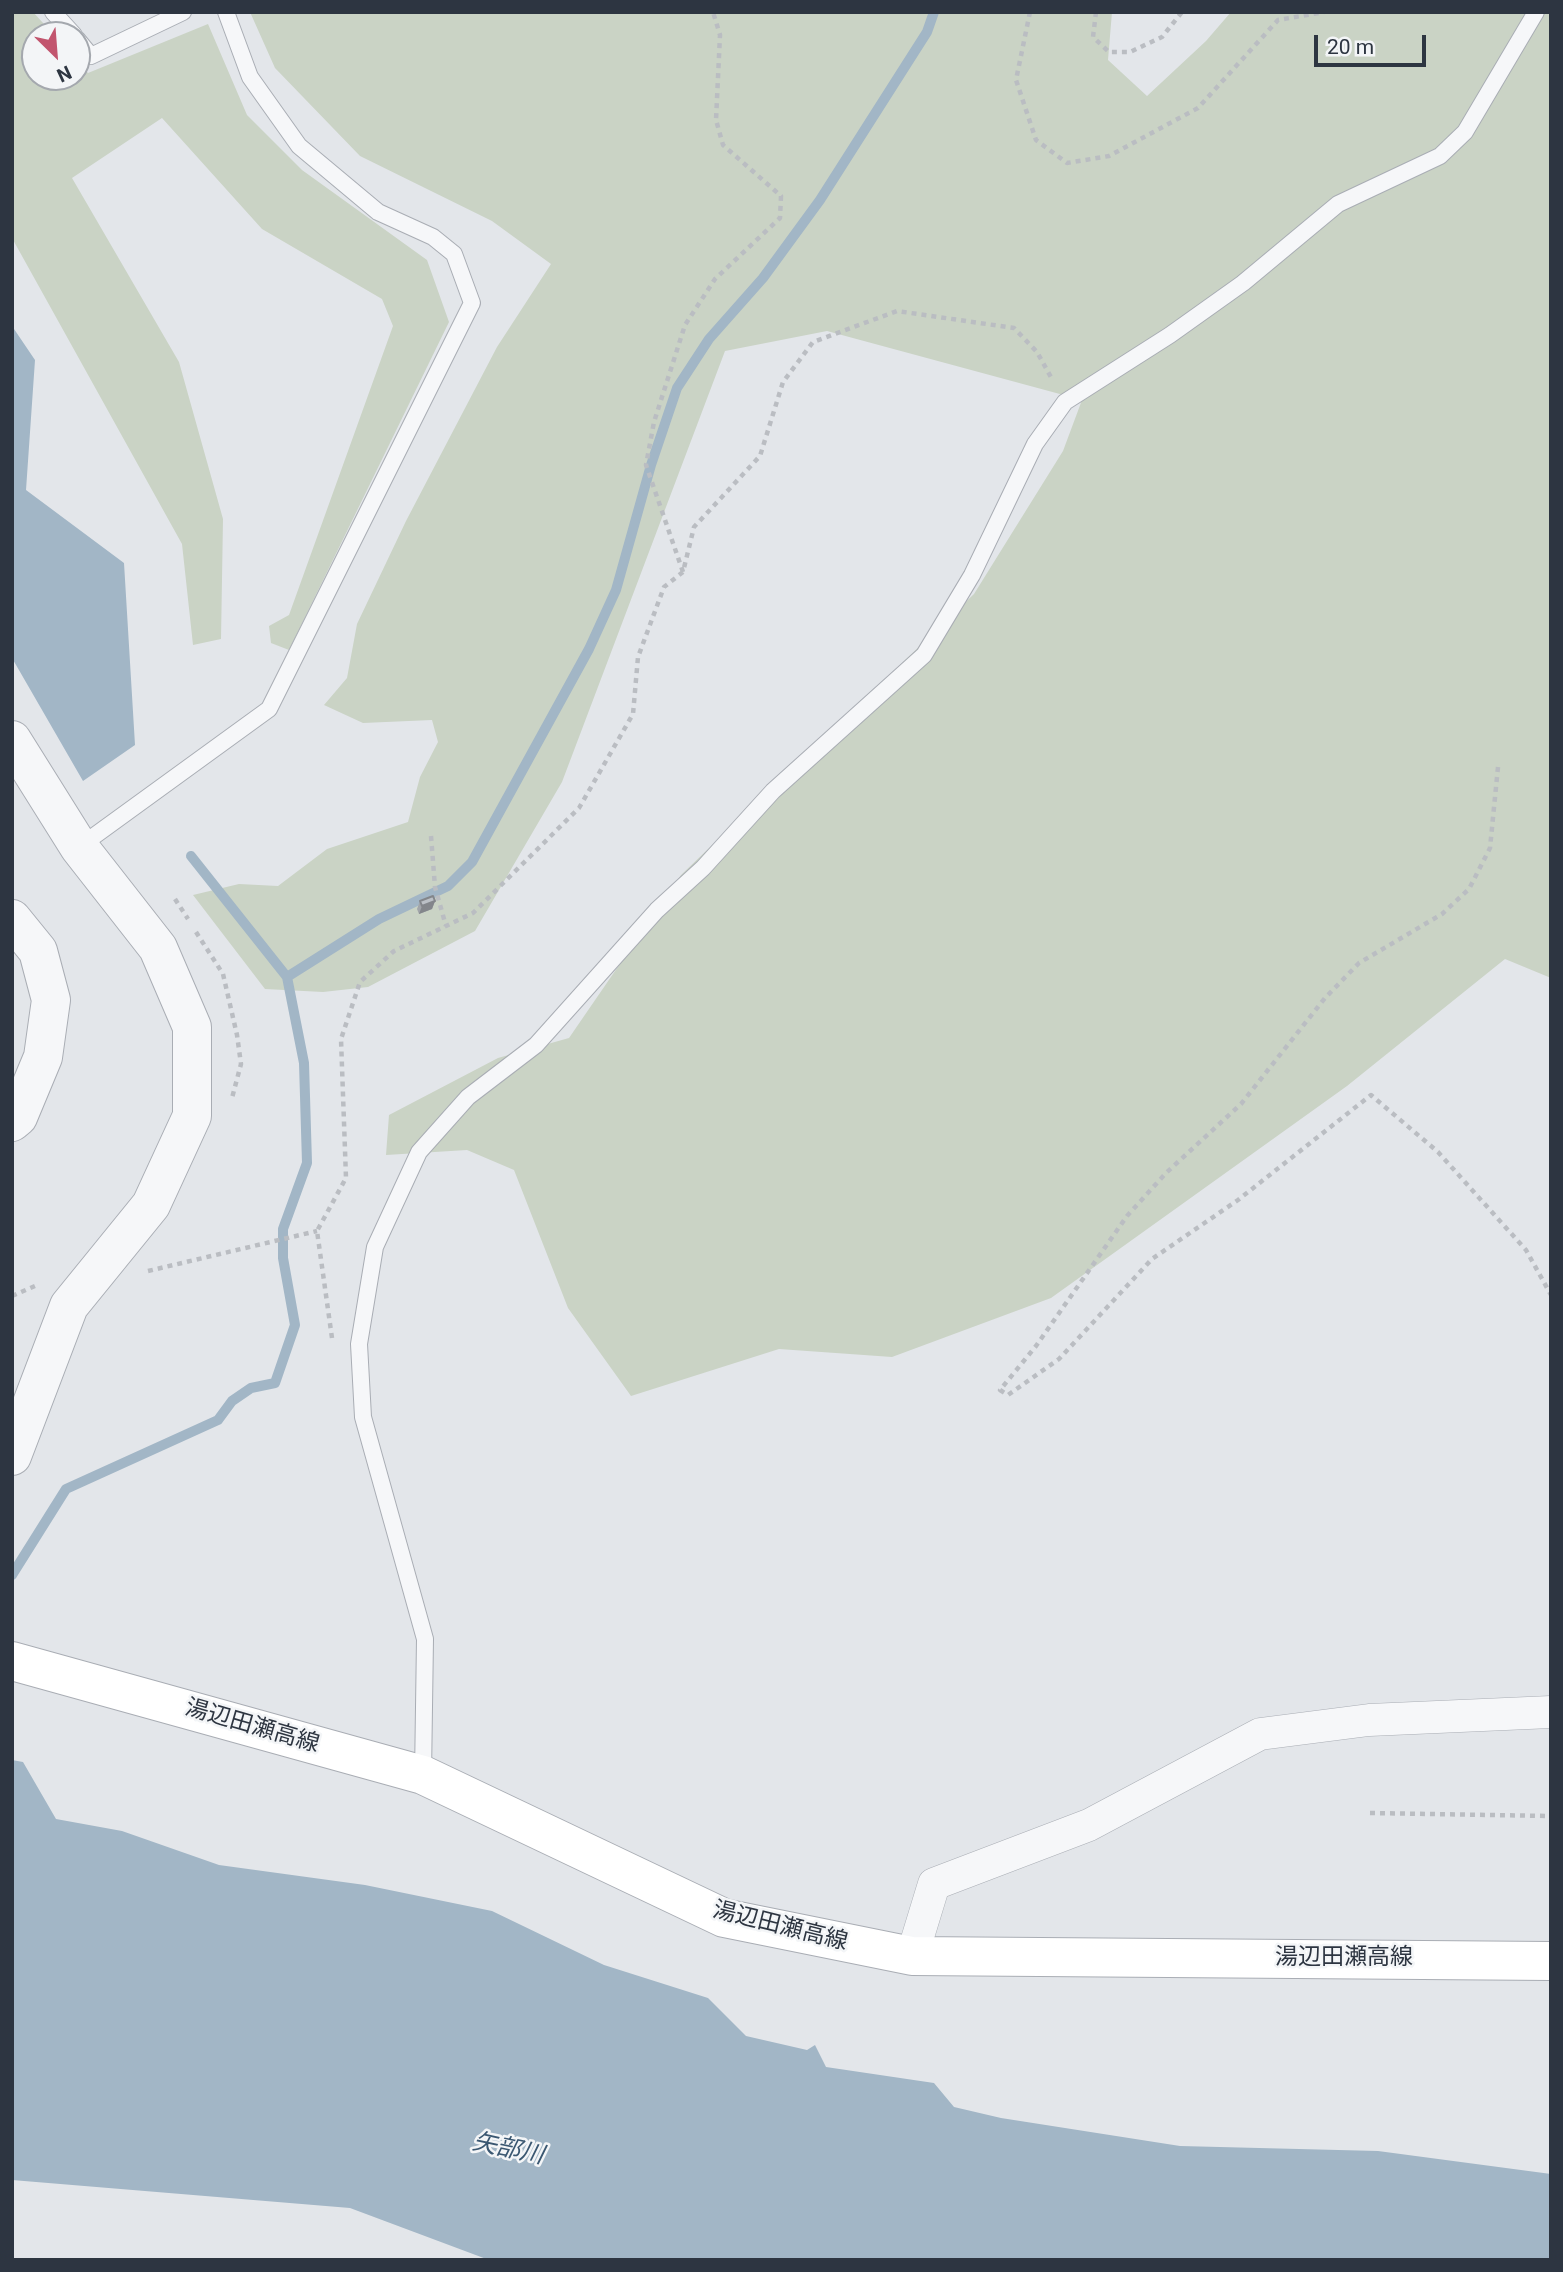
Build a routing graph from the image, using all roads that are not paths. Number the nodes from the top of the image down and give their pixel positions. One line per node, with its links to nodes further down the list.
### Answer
1 (183, 12): 4 (lane)
2 (226, 12): 6 (lane)
3 (1536, 12): 12 (lane)
4 (91, 55)
5 (12, 740): 6 (street)
6 (79, 847): 9 (street)
7 (12, 919): 8 (street)
8 (12, 1122)
9 (12, 1455)
10 (12, 1661): 12 (main road, 湯辺田瀬高線)
11 (1551, 1712): 13 (street)
12 (423, 1775): 13 (main road, 湯辺田瀬高線)
13 (912, 1956): 14 (main road, 湯辺田瀬高線)
14 (1551, 1961)

